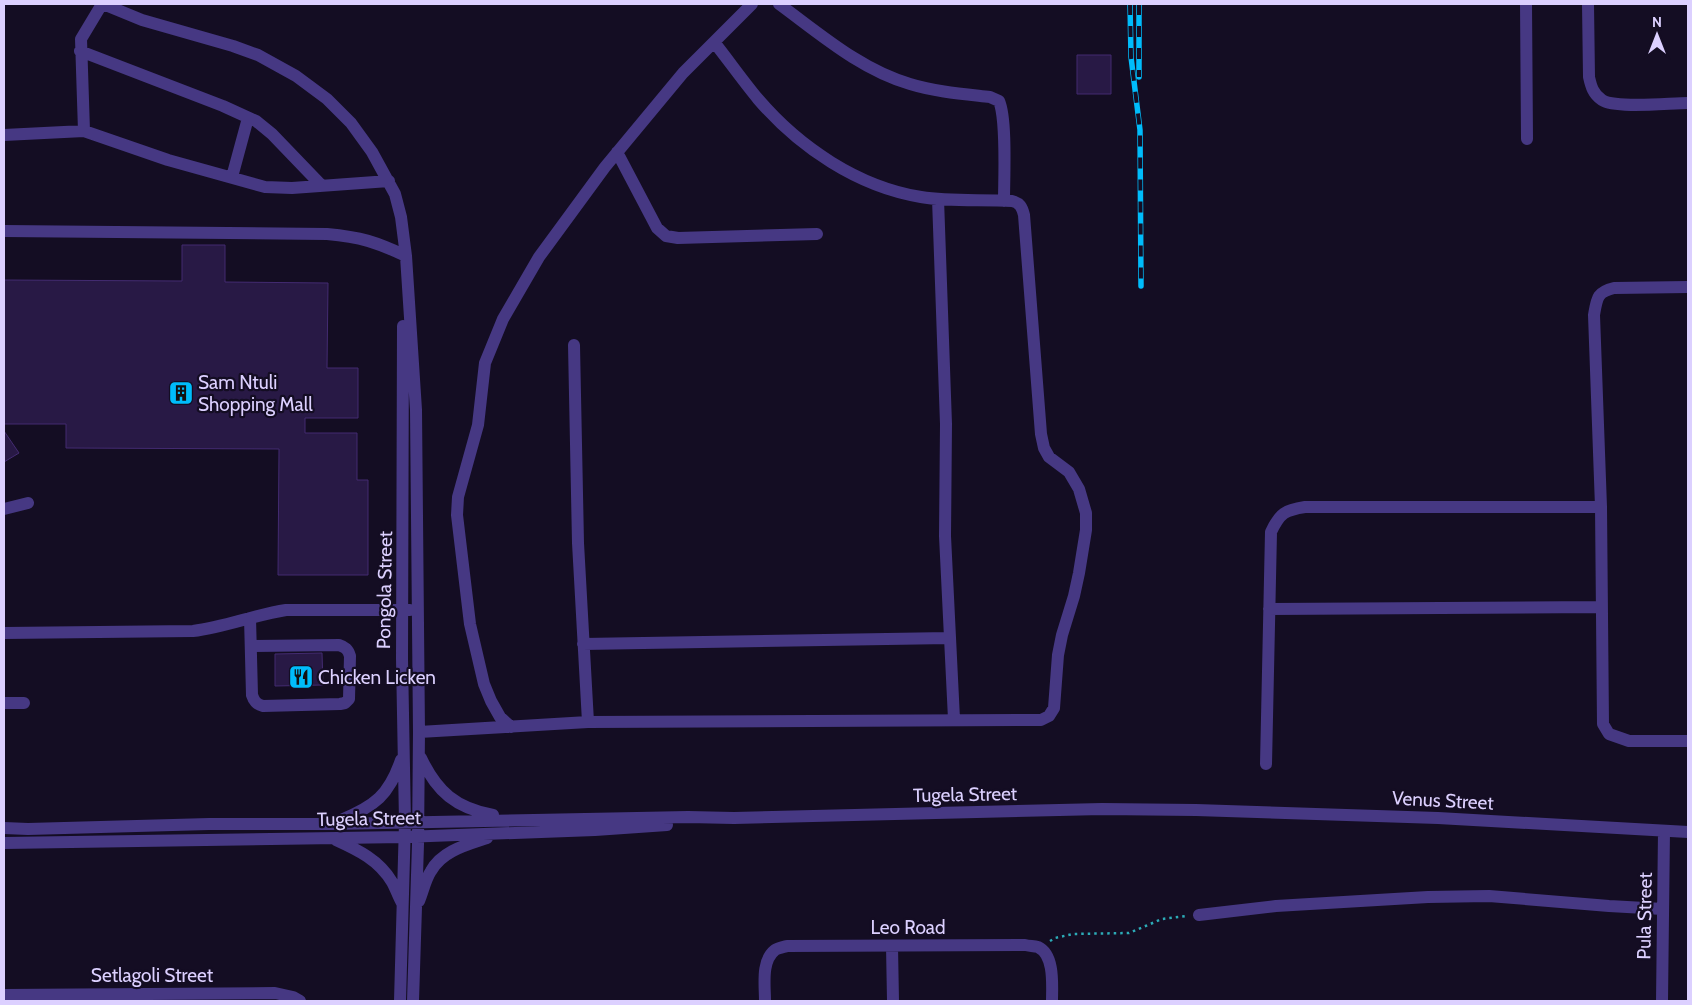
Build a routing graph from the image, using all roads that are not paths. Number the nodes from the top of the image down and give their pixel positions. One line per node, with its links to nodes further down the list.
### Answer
1 (103, 4): 7 (street); 15 (street, Pongola Street)
2 (752, 4): 6 (street)
3 (779, 4): 18 (street)
4 (1526, 4): 12 (street)
5 (1588, 4): 8 (street)
6 (714, 42): 13 (street); 17 (street)
7 (80, 51): 9 (street); 10 (street)
8 (1688, 103)
9 (248, 118): 14 (street); 16 (street)
10 (84, 131): 11 (street); 14 (street)
11 (4, 135)
12 (1527, 139)
13 (617, 152): 20 (street); 41 (street)
14 (232, 177): 16 (street)
15 (389, 181): 16 (street); 21 (street, Pongola Street)
16 (322, 186)
17 (938, 199): 18 (street); 34 (street)
18 (1004, 200): 39 (street)
19 (4, 231): 21 (street)
20 (817, 234)
21 (406, 256): 23 (street, Pongola Street)
22 (1688, 287): 26 (street)
23 (408, 299): 30 (street, Pongola Street); 31 (street, Pongola Street)
24 (574, 345): 35 (street)
25 (28, 503): 27 (street)
26 (1601, 507): 28 (street); 29 (street)
27 (4, 508)
28 (1601, 608): 29 (street); 43 (street)
29 (1269, 609): 46 (street)
30 (403, 610): 31 (street); 32 (street); 44 (street, Pongola Street)
31 (418, 610): 42 (street, Pongola Street)
32 (250, 618): 33 (street); 36 (street)
33 (5, 632)
34 (949, 638): 35 (street); 39 (street)
35 (583, 644): 40 (street)
36 (251, 646): 36 (street)
37 (4, 703): 38 (street)
38 (24, 703)
39 (954, 719): 40 (street)
40 (588, 722): 41 (street)
41 (511, 727): 42 (street)
42 (419, 732): 45 (street, Pongola Street)
43 (1688, 741)
44 (404, 752): 50 (street, Pongola Street); 51 (street)
45 (418, 754): 49 (street); 50 (street, Pongola Street)
46 (1266, 764)
47 (1196, 810): 48 (street, Tugela Street); 53 (street, Venus Street)
48 (734, 818): 49 (street, Tugela Street); 55 (street, Tugela Street)
49 (514, 820): 50 (street, Tugela Street)
50 (411, 822): 51 (street, Tugela Street); 56 (street, Pongola Street); 57 (street, Pongola Street)
51 (331, 824): 52 (street, Tugela Street)
52 (4, 828)
53 (1664, 831): 54 (street, Venus Street); 61 (street, Pula Street)
54 (1688, 832)
55 (504, 833): 56 (street, Tugela Street); 60 (street)
56 (418, 835): 57 (street, Tugela Street); 60 (street, Pongola Street)
57 (404, 837): 58 (street, Tugela Street); 60 (street, Pongola Street)
58 (330, 838): 59 (street, Tugela Street); 60 (street)
59 (4, 843)
60 (410, 909): 67 (street, Pongola Street); 68 (street, Pongola Street)
61 (1663, 909): 62 (street); 72 (street, Pula Street)
62 (1199, 915)
63 (892, 946): 69 (street, Leo Road); 70 (street); 71 (street, Leo Road)
64 (4, 995): 65 (street, Setlagoli Street)
65 (133, 997): 66 (street, Setlagoli Street)
66 (300, 1001)
67 (400, 1001)
68 (413, 1001)
69 (765, 1001)
70 (893, 1001)
71 (1052, 1001)
72 (1662, 1001)

